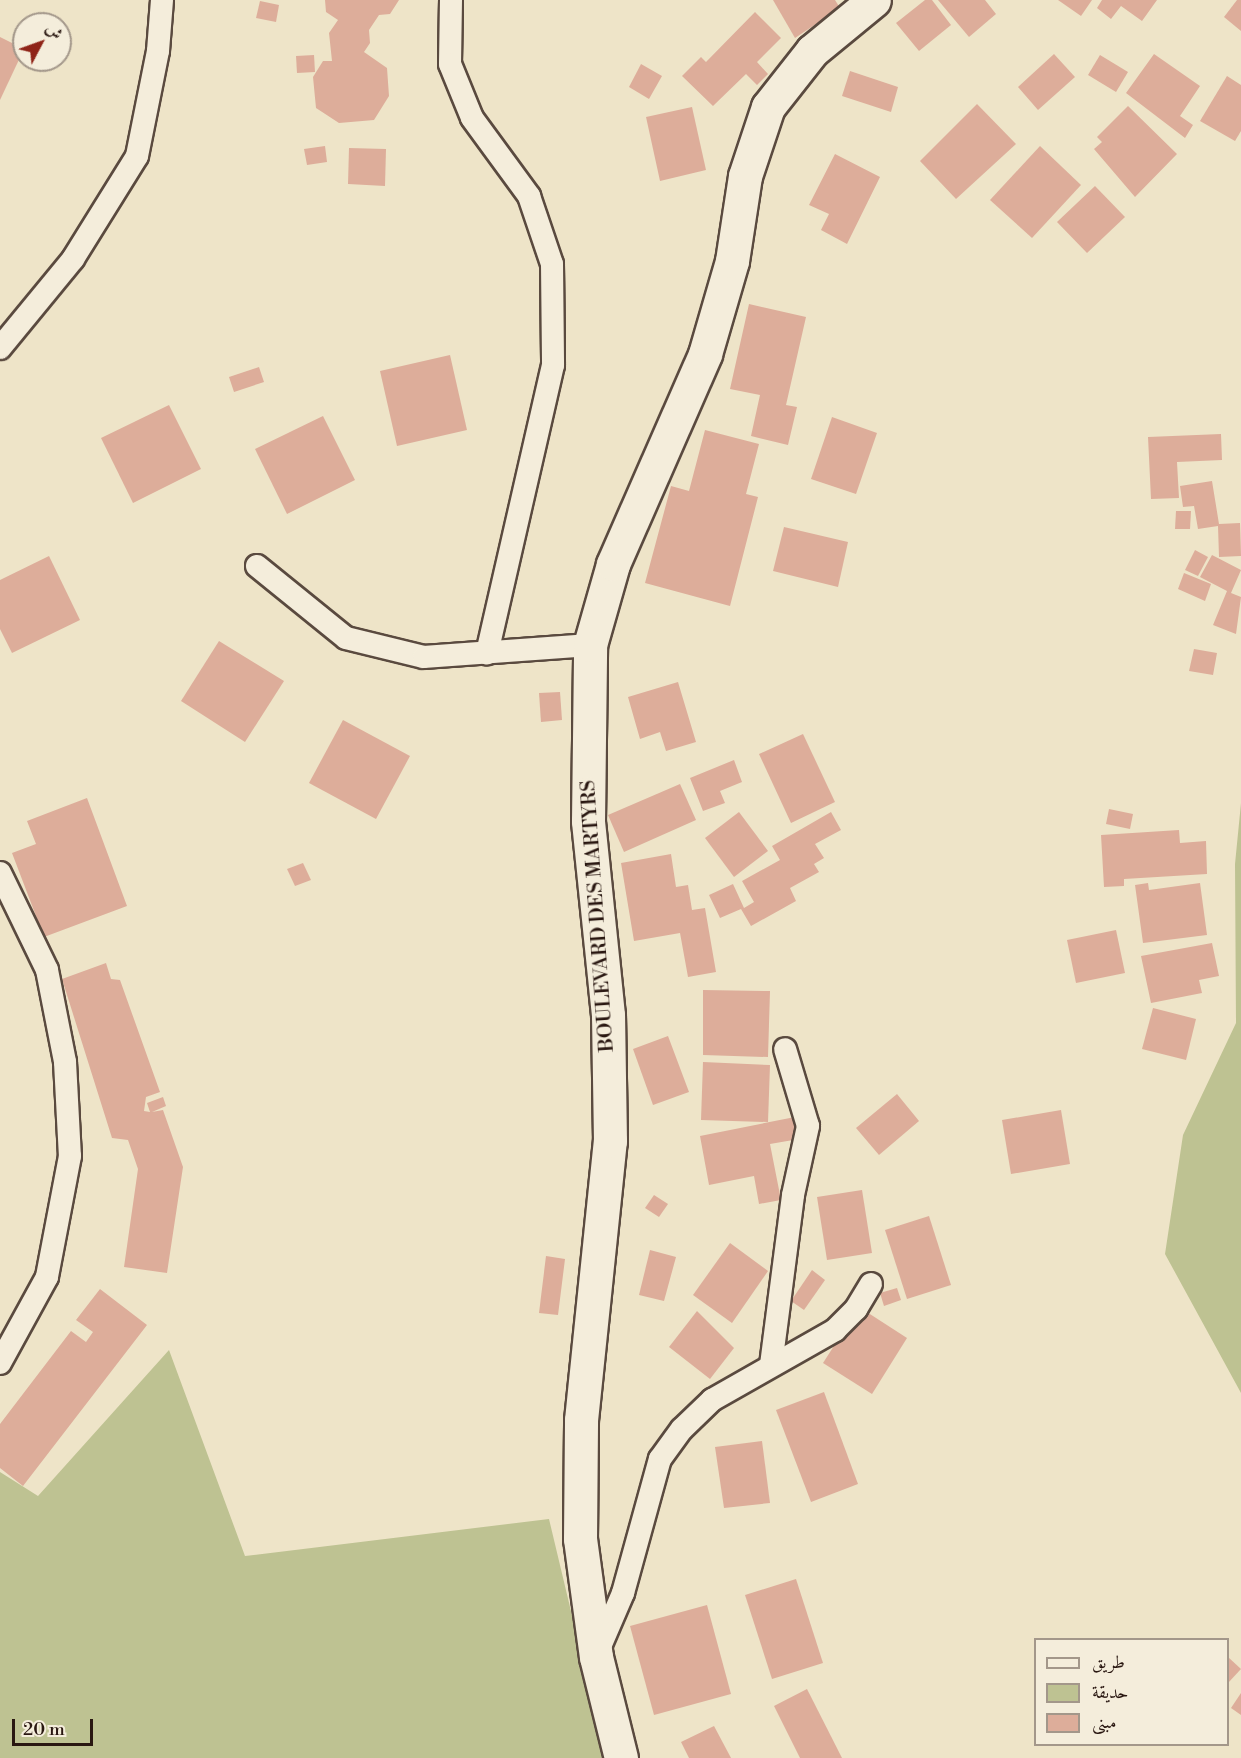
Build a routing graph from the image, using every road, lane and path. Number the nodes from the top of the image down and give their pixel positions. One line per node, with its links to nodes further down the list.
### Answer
1 (162, 0): 4 (street)
2 (451, 0): 7 (street)
3 (874, 0): 6 (main road, BOULEVARD DES MARTYRS)
4 (0, 348)
5 (257, 566): 7 (street)
6 (590, 645): 7 (street); 13 (main road, BOULEVARD DES MARTYRS)
7 (487, 654)
8 (0, 873): 11 (street)
9 (785, 1049): 12 (street)
10 (871, 1284): 12 (street)
11 (0, 1363)
12 (771, 1365): 13 (street)
13 (596, 1657): 14 (main road, BOULEVARD DES MARTYRS)
14 (621, 1758)

